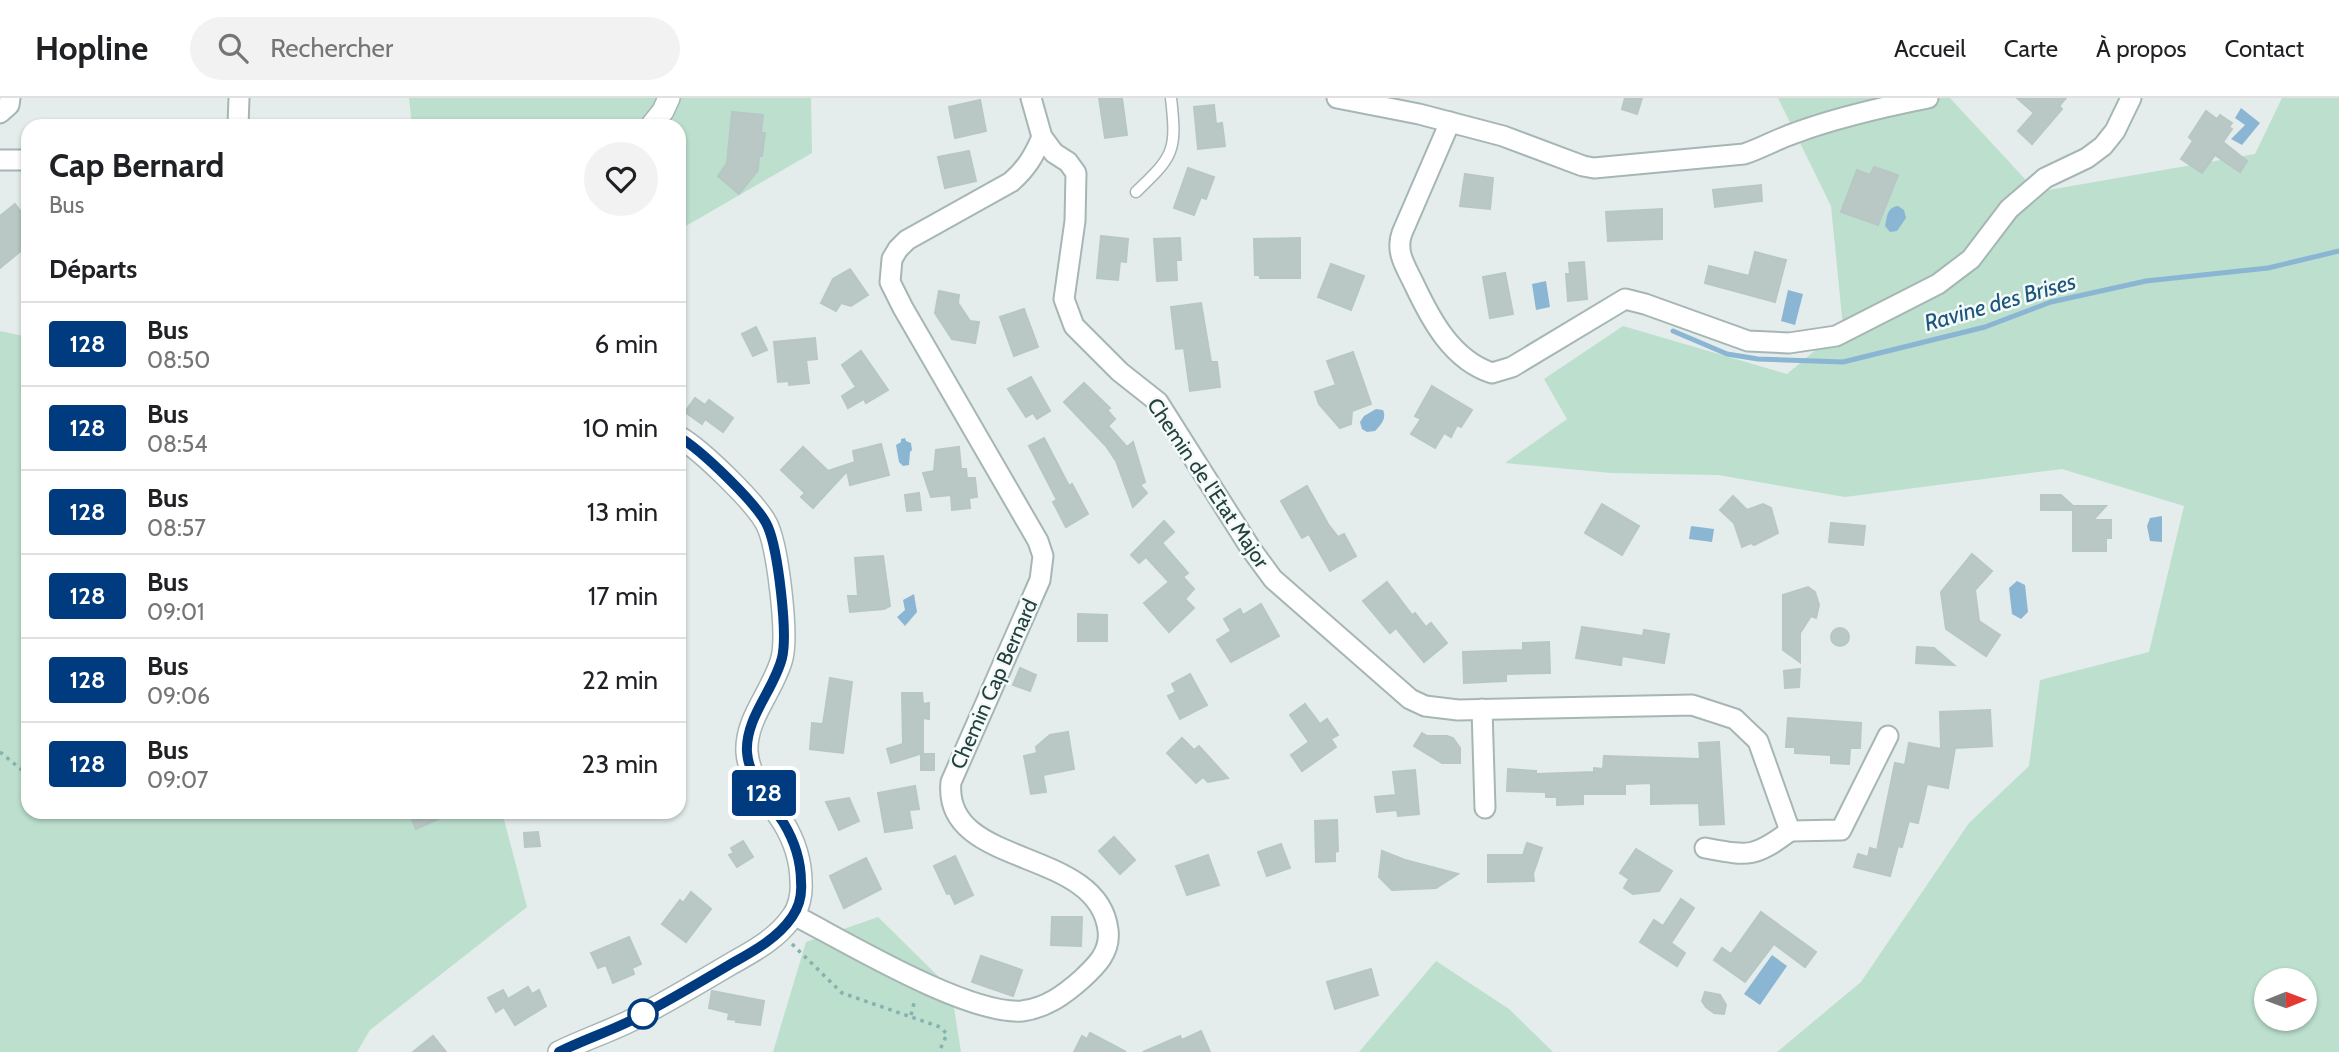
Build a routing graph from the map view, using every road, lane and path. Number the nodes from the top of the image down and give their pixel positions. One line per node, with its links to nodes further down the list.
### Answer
1 (10, 98): 10 (street)
2 (239, 98): 11 (street)
3 (669, 98): 12 (street)
4 (1031, 98): 14 (street, Chemin de l'Etat Major)
5 (1171, 98): 17 (lane)
6 (1337, 98): 13 (street)
7 (1928, 98): 9 (street)
8 (2131, 98): 13 (street)
9 (1894, 102): 13 (street)
10 (0, 113)
11 (238, 119)
12 (657, 119)
13 (1450, 122)
14 (1042, 137): 19 (street, Chemin de l'Etat Major); 26 (street, Chemin Cap Bernard)
15 (0, 160): 16 (street)
16 (21, 160)
17 (1136, 192)
18 (686, 442): 26 (street)
19 (1482, 709): 23 (street); 24 (street, Chemin de l'Etat Major)
20 (1888, 736): 24 (street)
21 (0, 752): 22 (path)
22 (21, 769)
23 (1485, 808)
24 (1790, 831): 25 (street)
25 (1705, 848)
26 (794, 915): 27 (street)
27 (780, 933): 28 (street); 29 (path)
28 (559, 1052)
29 (939, 1052)

